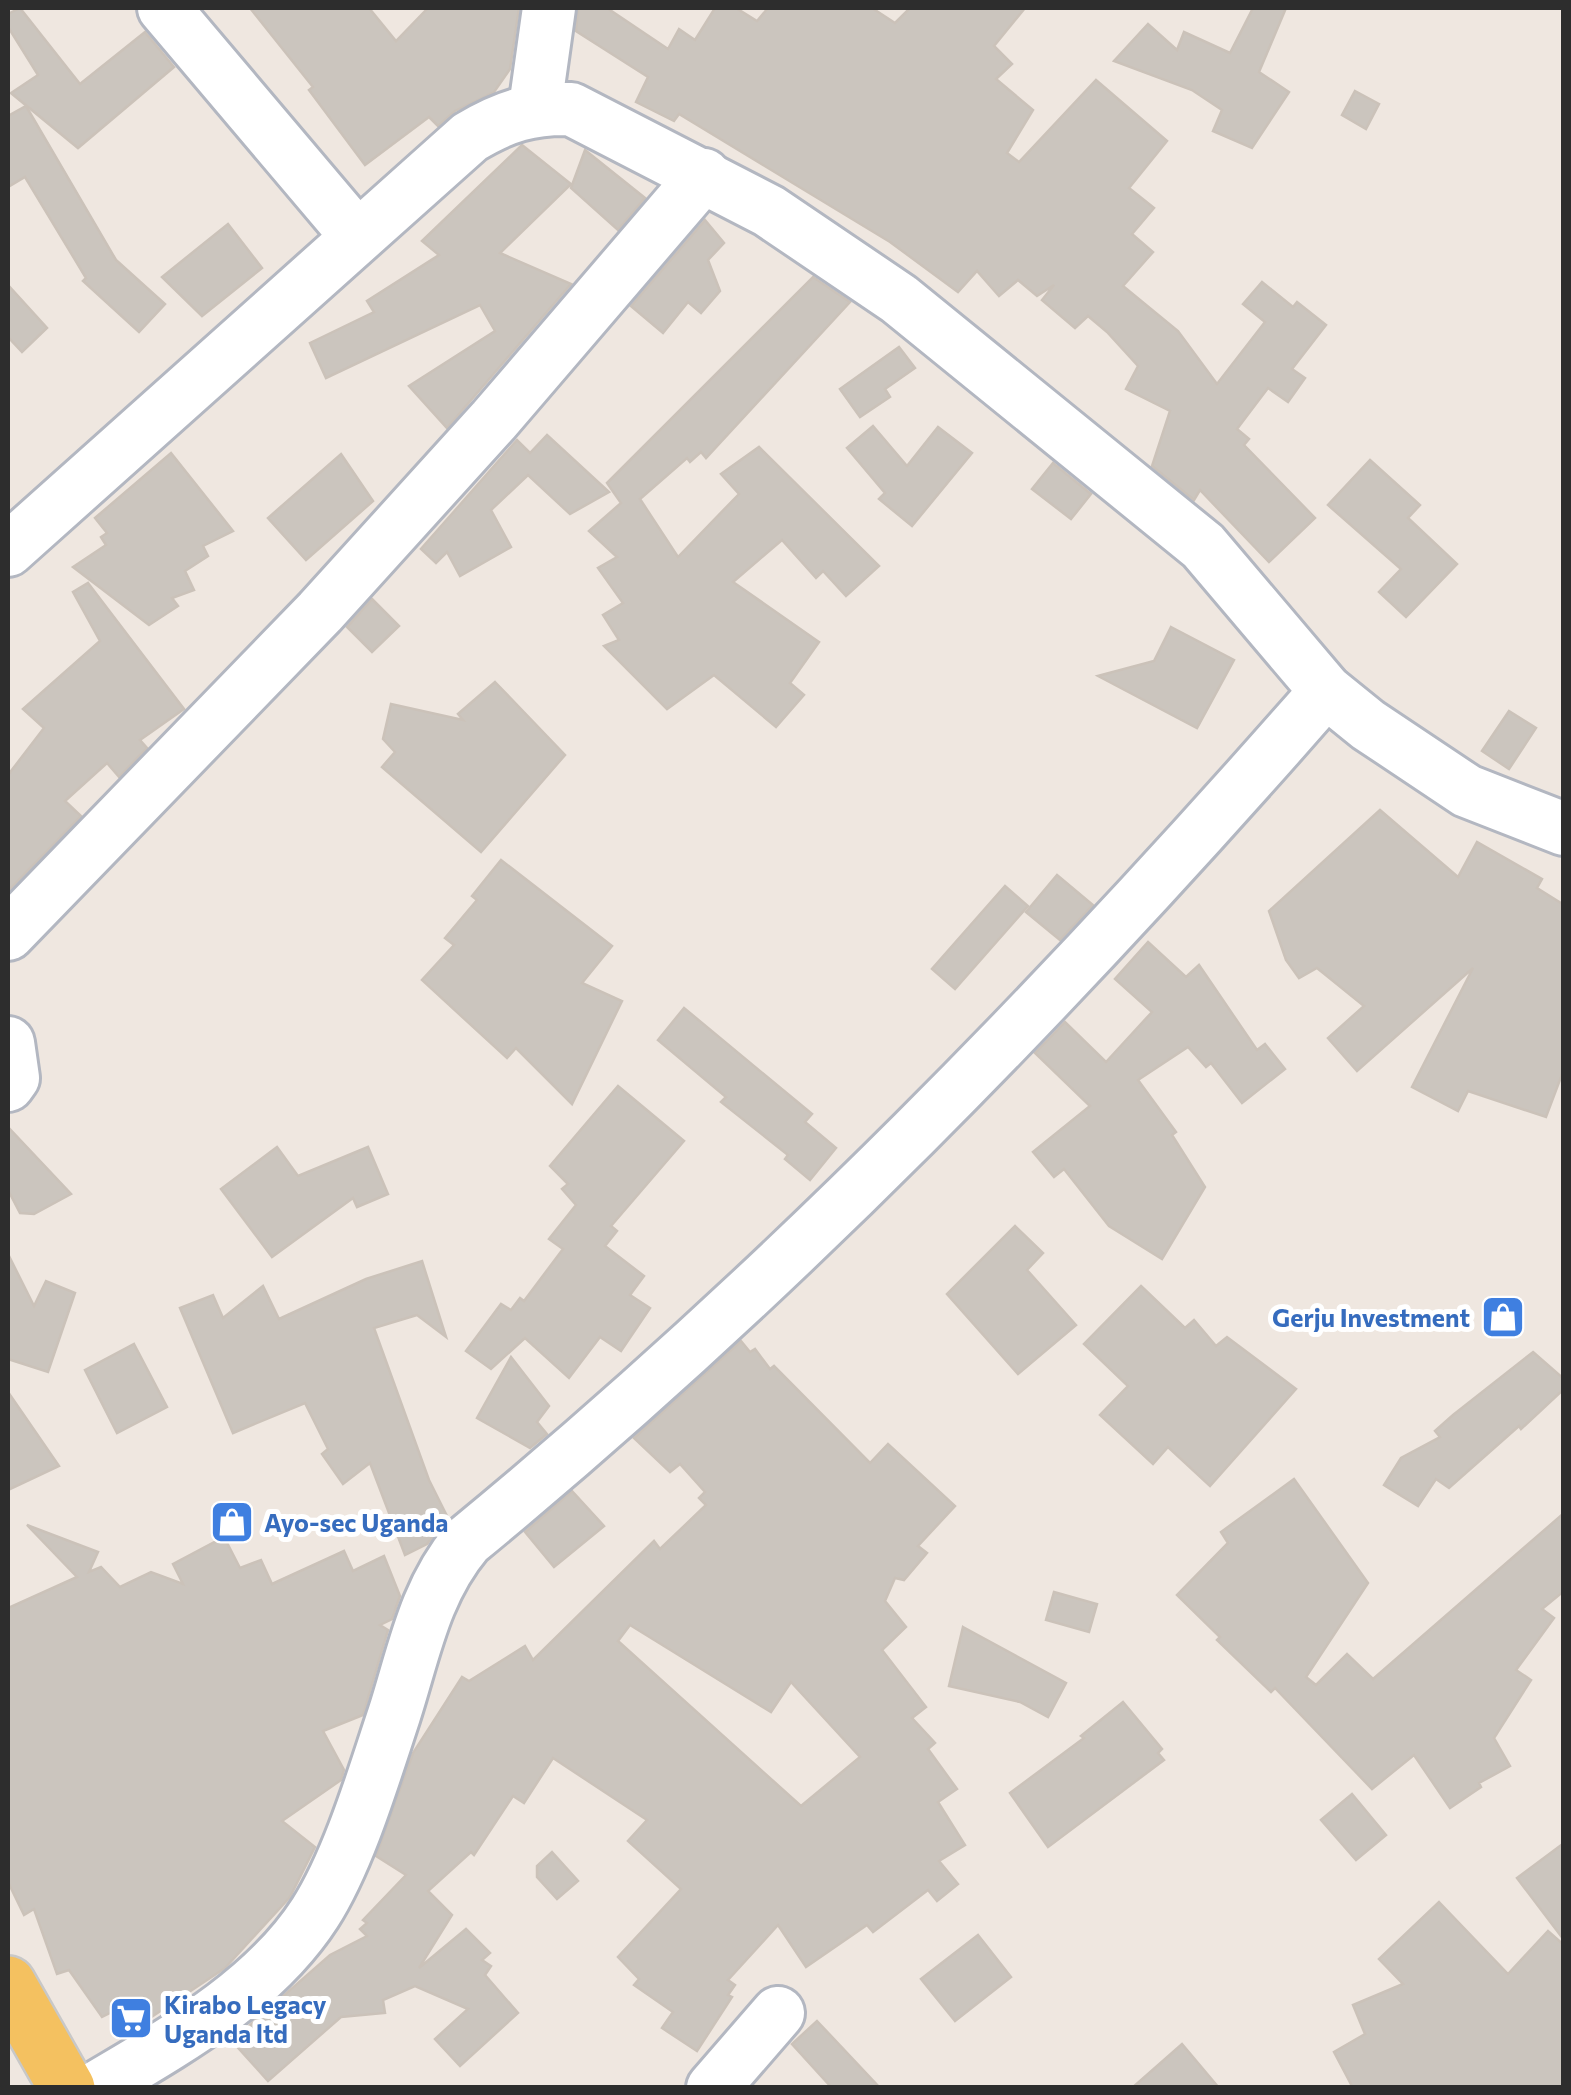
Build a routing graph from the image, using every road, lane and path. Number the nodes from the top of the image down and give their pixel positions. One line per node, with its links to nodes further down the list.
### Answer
1 (164, 8): 5 (street)
2 (549, 8): 3 (street)
3 (535, 108): 4 (street); 5 (street)
4 (704, 176): 7 (street); 9 (street)
5 (356, 235): 6 (street)
6 (8, 550)
7 (1326, 691): 8 (street); 15 (street)
8 (1564, 829)
9 (8, 934)
10 (8, 1042): 11 (street)
11 (8, 1085)
12 (8, 1984): 14 (main road)
13 (778, 2013): 16 (street)
14 (67, 2088)
15 (96, 2088)
16 (713, 2088)

